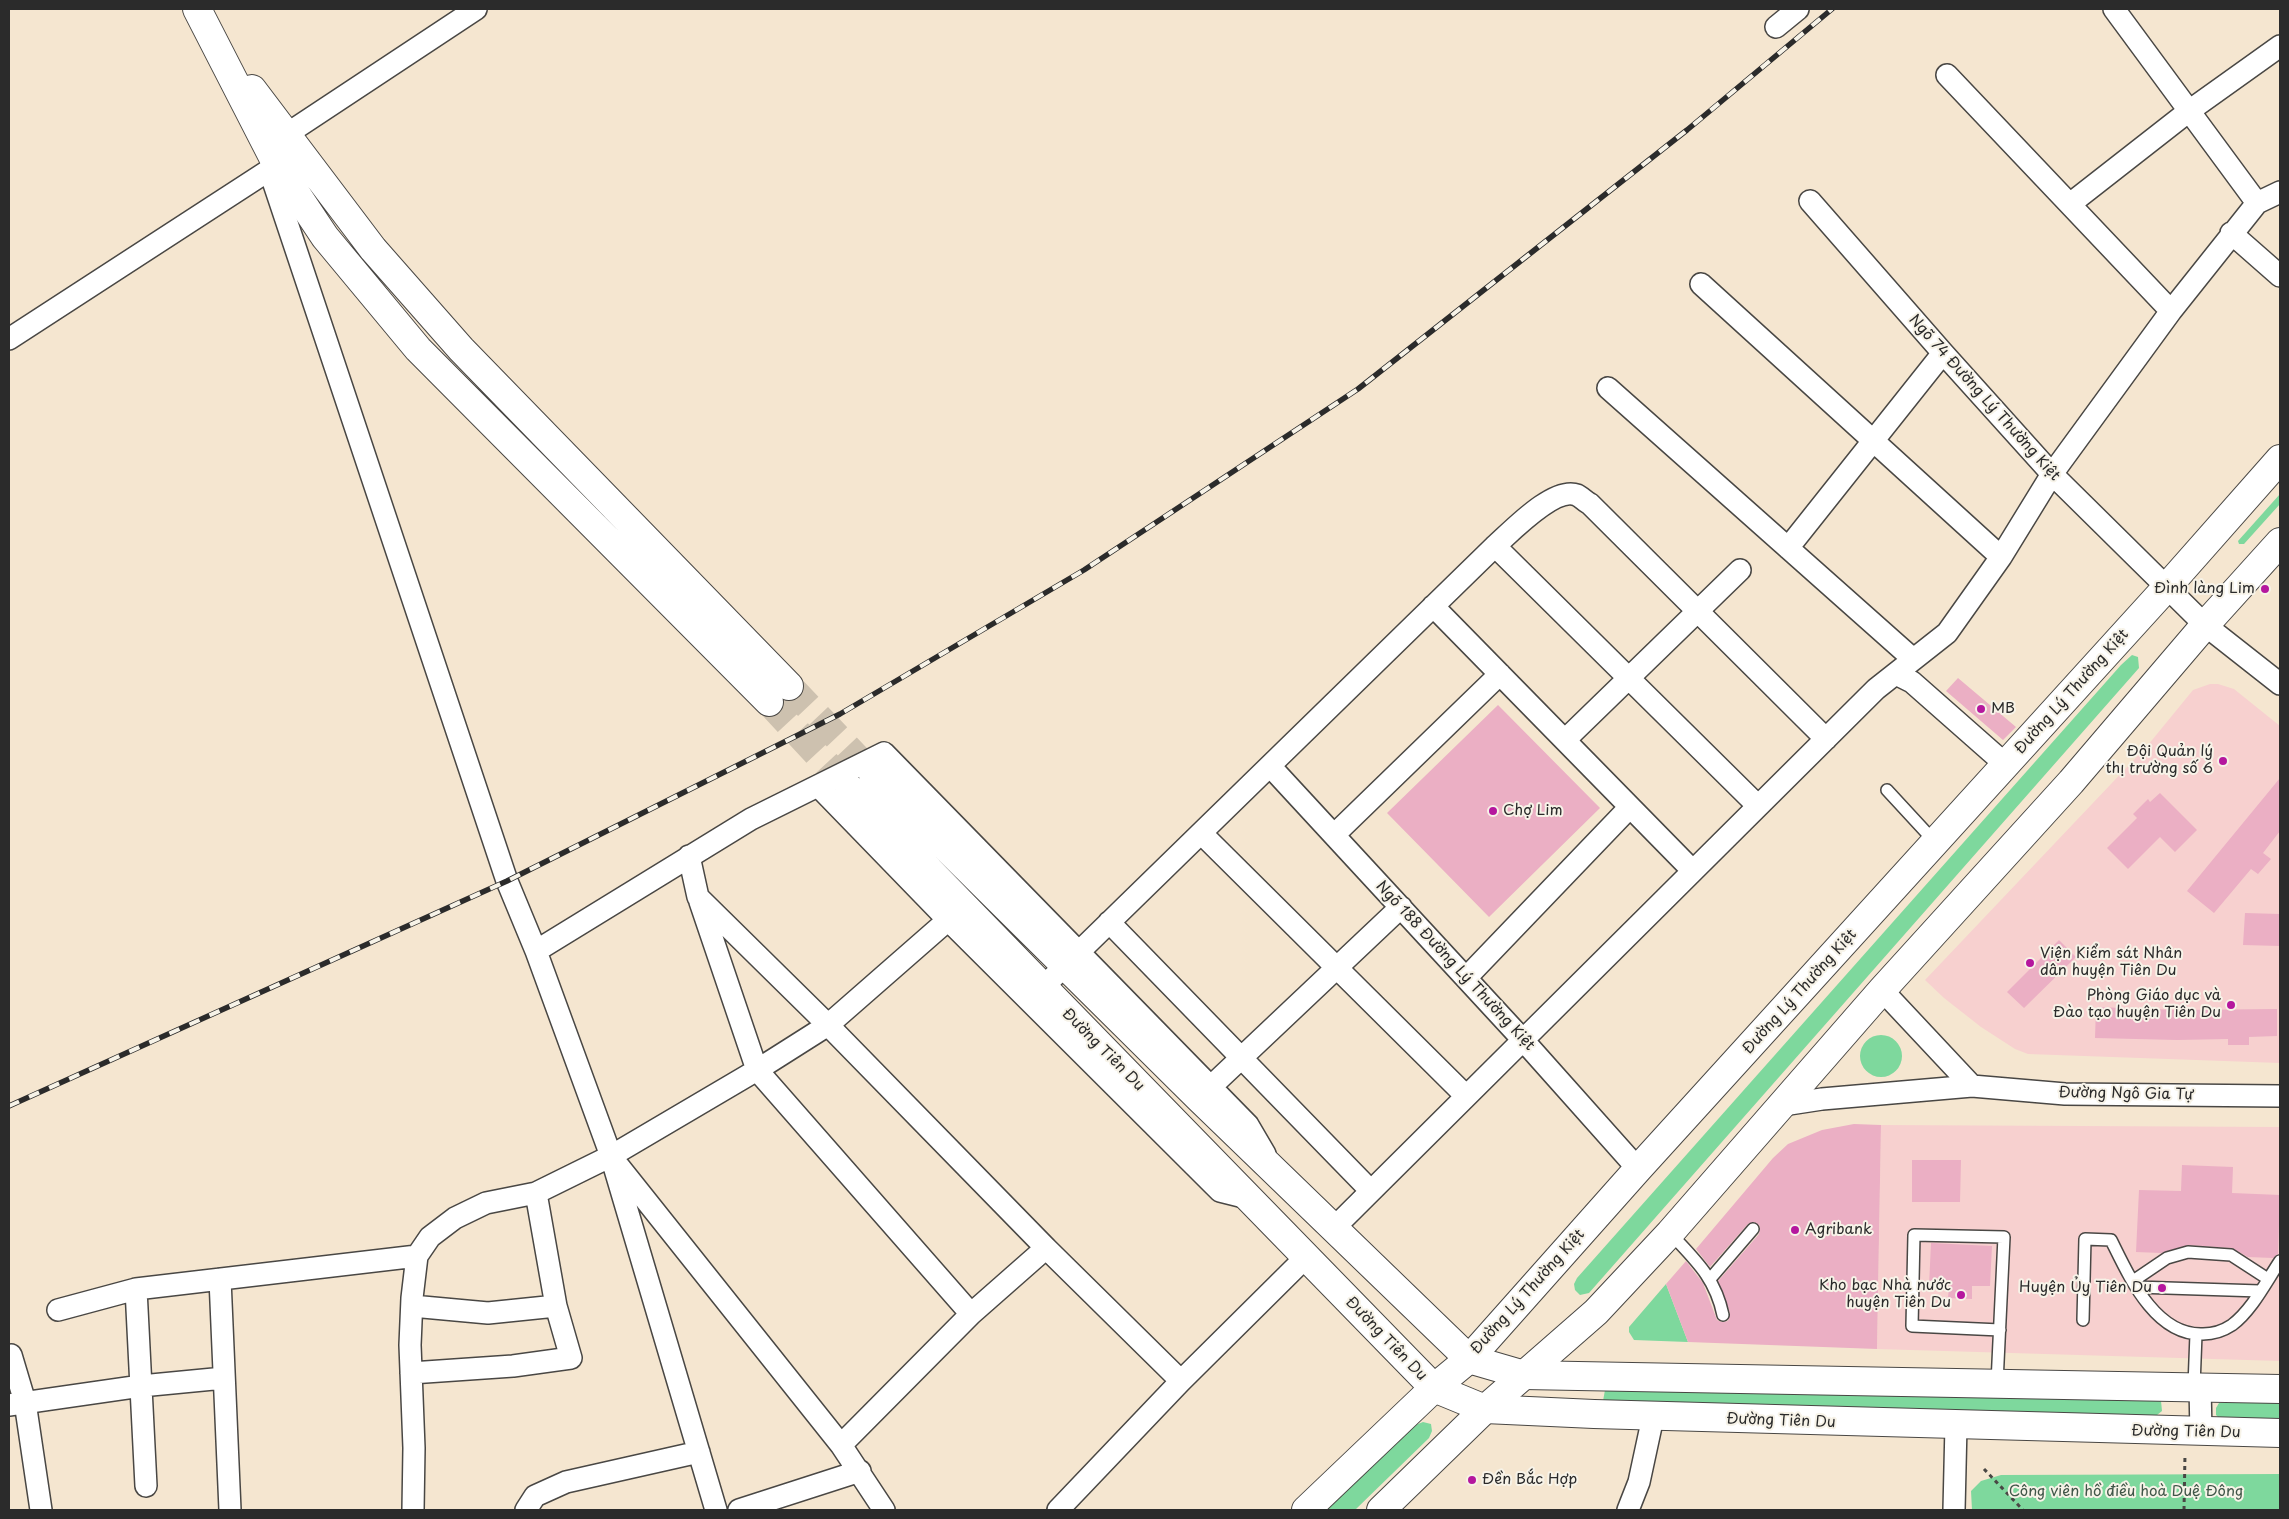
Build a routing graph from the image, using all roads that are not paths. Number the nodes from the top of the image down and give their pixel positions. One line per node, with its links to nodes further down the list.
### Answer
1 (197, 9): 6 (main road)
2 (476, 9): 10 (street)
3 (1798, 9): 5 (street)
4 (2116, 9): 9 (street)
5 (1776, 28)
6 (211, 36): 10 (main road); 11 (main road)
7 (2280, 46): 9 (street)
8 (1947, 75): 15 (street)
9 (2189, 111): 14 (street); 15 (street)
10 (287, 134): 11 (main road)
11 (273, 167): 20 (street); 59 (street)
12 (2280, 192): 14 (street)
13 (1810, 201): 21 (street, Ngõ 74 Đường Lý Thường Kiệt)
14 (2257, 203): 16 (street)
15 (2070, 204): 19 (street)
16 (2232, 233): 17 (street); 19 (street)
17 (2280, 276)
18 (1701, 284): 23 (street)
19 (2171, 311): 25 (street)
20 (9, 339)
21 (1943, 353): 23 (street); 25 (street, Ngõ 74 Đường Lý Thường Kiệt)
22 (1608, 388): 28 (street)
23 (1873, 442): 28 (street); 29 (street)
24 (2280, 459): 31 (main road, Đường Lý Thường Kiệt)
25 (2052, 474): 29 (street); 31 (street, Ngõ 74 Đường Lý Thường Kiệt)
26 (2280, 542): 34 (main road)
27 (1495, 546): 32 (street); 33 (street); 38 (street)
28 (1788, 548): 35 (street)
29 (2000, 558): 35 (street)
30 (1740, 570): 33 (street)
31 (2167, 587): 34 (street, Ngõ 74 Đường Lý Thường Kiệt); 42 (main road, Đường Lý Thường Kiệt)
32 (1433, 606): 36 (street); 43 (street)
33 (1697, 612): 38 (street); 40 (street)
34 (2205, 625): 39 (street, Ngõ 74 Đường Lý Thường Kiệt); 64 (main road)
35 (1913, 659): 37 (street)
36 (1500, 674): 41 (street); 51 (street)
37 (1896, 674): 40 (street); 42 (street)
38 (1629, 678): 41 (street); 48 (street)
39 (2280, 684)
40 (1826, 739): 48 (street)
41 (1565, 740): 49 (street)
42 (2005, 764): 52 (main road, Đường Lý Thường Kiệt)
43 (1270, 766): 50 (street); 51 (street, Ngõ 188 Đường Lý Thường Kiệt)
44 (873, 775): 60 (main road)
45 (819, 787): 53 (street); 57 (street); 60 (street)
46 (849, 788): 63 (main road, Đường Tiên Du)
47 (1887, 790): 52 (lane)
48 (1758, 806): 54 (street)
49 (1630, 807): 54 (street); 62 (street)
50 (1201, 833): 58 (street); 61 (street)
51 (1334, 835): 56 (street, Ngõ 188 Đường Lý Thường Kiệt)
52 (1935, 843): 75 (main road, Đường Lý Thường Kiệt)
53 (689, 856): 55 (street); 59 (street)
54 (1693, 871): 66 (street)
55 (698, 897): 65 (street); 68 (street)
56 (1401, 907): 61 (street); 62 (street, Ngõ 188 Đường Lý Thường Kiệt)
57 (948, 920): 65 (street); 78 (street)
58 (1110, 922): 60 (street); 67 (street)
59 (536, 951): 74 (street)
60 (1073, 959): 63 (street); 70 (main road)
61 (1338, 968): 67 (street); 71 (street)
62 (1466, 978): 66 (street, Ngõ 188 Đường Lý Thường Kiệt)
63 (1042, 988): 78 (main road, Đường Tiên Du)
64 (1882, 990): 69 (street); 73 (main road)
65 (828, 1025): 68 (street); 82 (street)
66 (1523, 1040): 71 (street); 75 (street, Ngõ 188 Đường Lý Thường Kiệt)
67 (1241, 1057): 70 (street); 76 (street)
68 (757, 1070): 74 (street); 95 (street)
69 (1972, 1086): 72 (street, Đường Ngô Gia Tự); 73 (street, Đường Ngô Gia Tự)
70 (1204, 1092): 79 (main road)
71 (1466, 1096): 76 (street)
72 (2280, 1096)
73 (1783, 1105): 81 (main road)
74 (611, 1156): 77 (street); 117 (street); 118 (street)
75 (1638, 1169): 101 (main road, Đường Lý Thường Kiệt)
76 (1371, 1191): 79 (street)
77 (536, 1193): 83 (street); 93 (street)
78 (1248, 1198): 84 (main road, Đường Tiên Du)
79 (1333, 1229): 101 (main road)
80 (1753, 1229): 87 (lane)
81 (1670, 1233): 87 (lane); 103 (main road)
82 (1046, 1248): 95 (street); 105 (street)
83 (417, 1256): 86 (street); 92 (street)
84 (1306, 1257): 105 (street); 109 (main road, Đường Tiên Du)
85 (2280, 1261): 88 (lane)
86 (220, 1279): 90 (street); 104 (street)
87 (1710, 1279): 96 (lane)
88 (2268, 1279): 89 (lane); 91 (lane)
89 (2134, 1284): 91 (lane); 97 (lane); 99 (lane)
90 (136, 1289): 94 (street); 107 (street)
91 (2260, 1291): 99 (lane)
92 (412, 1306): 93 (street); 102 (street)
93 (556, 1306): 102 (street)
94 (58, 1310)
95 (972, 1314): 117 (street)
96 (1723, 1315)
97 (2084, 1320)
98 (2000, 1330): 98 (lane); 106 (lane)
99 (2196, 1334): 108 (lane)
100 (11, 1355): 111 (street)
101 (1469, 1360): 103 (main road); 109 (main road, Đường Lý Thường Kiệt)
102 (411, 1373): 124 (street)
103 (1524, 1375): 106 (main road); 112 (main road)
104 (224, 1378): 107 (street); 123 (street)
105 (1181, 1381): 129 (street)
106 (1997, 1383): 108 (main road)
107 (141, 1386): 111 (street); 120 (street)
108 (2197, 1386): 110 (main road); 116 (street)
109 (1434, 1388): 112 (main road, Đường Tiên Du); 130 (main road, Đường Lý Thường Kiệt)
110 (2280, 1389)
111 (17, 1403): 122 (street)
112 (1485, 1408): 113 (main road, Đường Tiên Du); 121 (main road)
113 (1653, 1418): 114 (main road, Đường Tiên Du); 131 (street)
114 (1956, 1425): 116 (main road, Đường Tiên Du); 132 (street)
115 (2280, 1433): 116 (main road, Đường Tiên Du)
116 (2193, 1440)
117 (841, 1446): 119 (street)
118 (699, 1452): 125 (street); 126 (street)
119 (860, 1471): 127 (street); 128 (street)
120 (146, 1486)
121 (1390, 1507)
122 (40, 1510)
123 (230, 1510)
124 (413, 1510)
125 (526, 1510)
126 (716, 1510)
127 (739, 1510)
128 (884, 1510)
129 (1058, 1510)
130 (1306, 1510)
131 (1628, 1510)
132 (1954, 1510)

